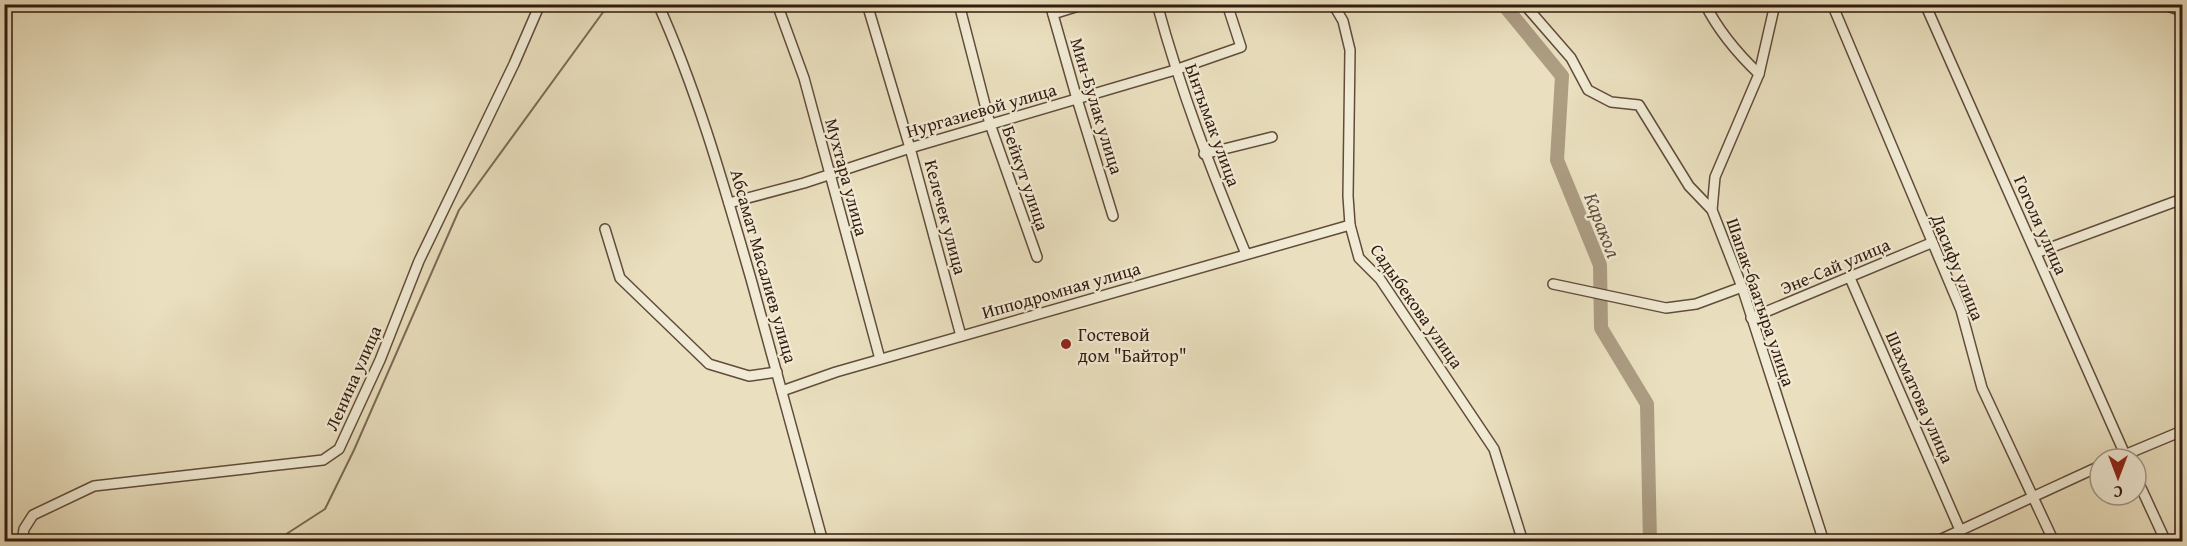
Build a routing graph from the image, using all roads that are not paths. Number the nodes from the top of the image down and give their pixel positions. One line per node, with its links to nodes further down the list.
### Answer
1 (540, 4): 52 (street, Ленина улица)
2 (658, 4): 27 (street, Абсамат Масалиев улица)
3 (777, 4): 25 (street, Мухтара улица)
4 (867, 4): 23 (street, Келечек улица)
5 (959, 4): 21 (street, Бейкут улица)
6 (1085, 4): 16 (street)
7 (1157, 4): 18 (street, Ынтымак улица)
8 (1227, 4): 18 (street, Нургазиевой улица)
9 (1333, 4): 30 (street, Садыбекова улица)
10 (1524, 4): 28 (street)
11 (1705, 4): 19 (street)
12 (1775, 4): 19 (street, Шапак-баатыра улица)
13 (1832, 4): 32 (street, Дасифу улица)
14 (1925, 4): 33 (street, Гоголя улица)
15 (2162, 4): 17 (street)
16 (1052, 9): 20 (street, Мин-Булак улица)
17 (2182, 11)
18 (1175, 70): 20 (street, Нургазиевой улица); 24 (street, Ынтымак улица)
19 (1760, 74): 28 (street, Шапак-баатыра улица)
20 (1077, 99): 21 (street, Нургазиевой улица); 29 (street, Мин-Булак улица)
21 (990, 124): 23 (street, Нургазиевой улица); 35 (street, Бейкут улица)
22 (1272, 137): 24 (street)
23 (910, 148): 25 (street, Нургазиевой улица); 40 (street, Келечек улица)
24 (1204, 154): 34 (street, Ынтымак улица)
25 (829, 174): 27 (street, Нургазиевой улица); 41 (street, Мухтара улица)
26 (2182, 200): 33 (street)
27 (729, 203): 42 (street, Абсамат Масалиев улица)
28 (1712, 210): 38 (street, Шапак-баатыра улица)
29 (1113, 216)
30 (1350, 225): 34 (street, Ипподромная улица); 54 (street, Садыбекова улица)
31 (605, 229): 42 (street)
32 (1931, 243): 36 (street, Эне-Сай улица); 48 (street, Дасифу улица)
33 (2036, 253): 45 (street, Гоголя улица)
34 (1246, 254): 40 (street, Ипподромная улица)
35 (1036, 257)
36 (1850, 278): 39 (street, Эне-Сай улица); 50 (street, Шахматова улица)
37 (1553, 284): 38 (street)
38 (1742, 287): 39 (street, Шапак-баатыра улица)
39 (1751, 318): 55 (street, Шапак-баатыра улица)
40 (961, 336): 41 (street, Ипподромная улица)
41 (880, 359): 43 (street, Ипподромная улица)
42 (777, 372): 43 (street, Абсамат Масалиев улица)
43 (782, 391): 53 (street, Абсамат Масалиев улица)
44 (2182, 431): 46 (street)
45 (2122, 447)
46 (2148, 447)
47 (2088, 472): 48 (street)
48 (2033, 497): 50 (street); 51 (street, Дасифу улица)
49 (2148, 503): 58 (street)
50 (1960, 530): 56 (street)
51 (2053, 539): 57 (street)
52 (22, 542)
53 (823, 542)
54 (1523, 542)
55 (1824, 542)
56 (1935, 542)
57 (2040, 542)
58 (2166, 542)

